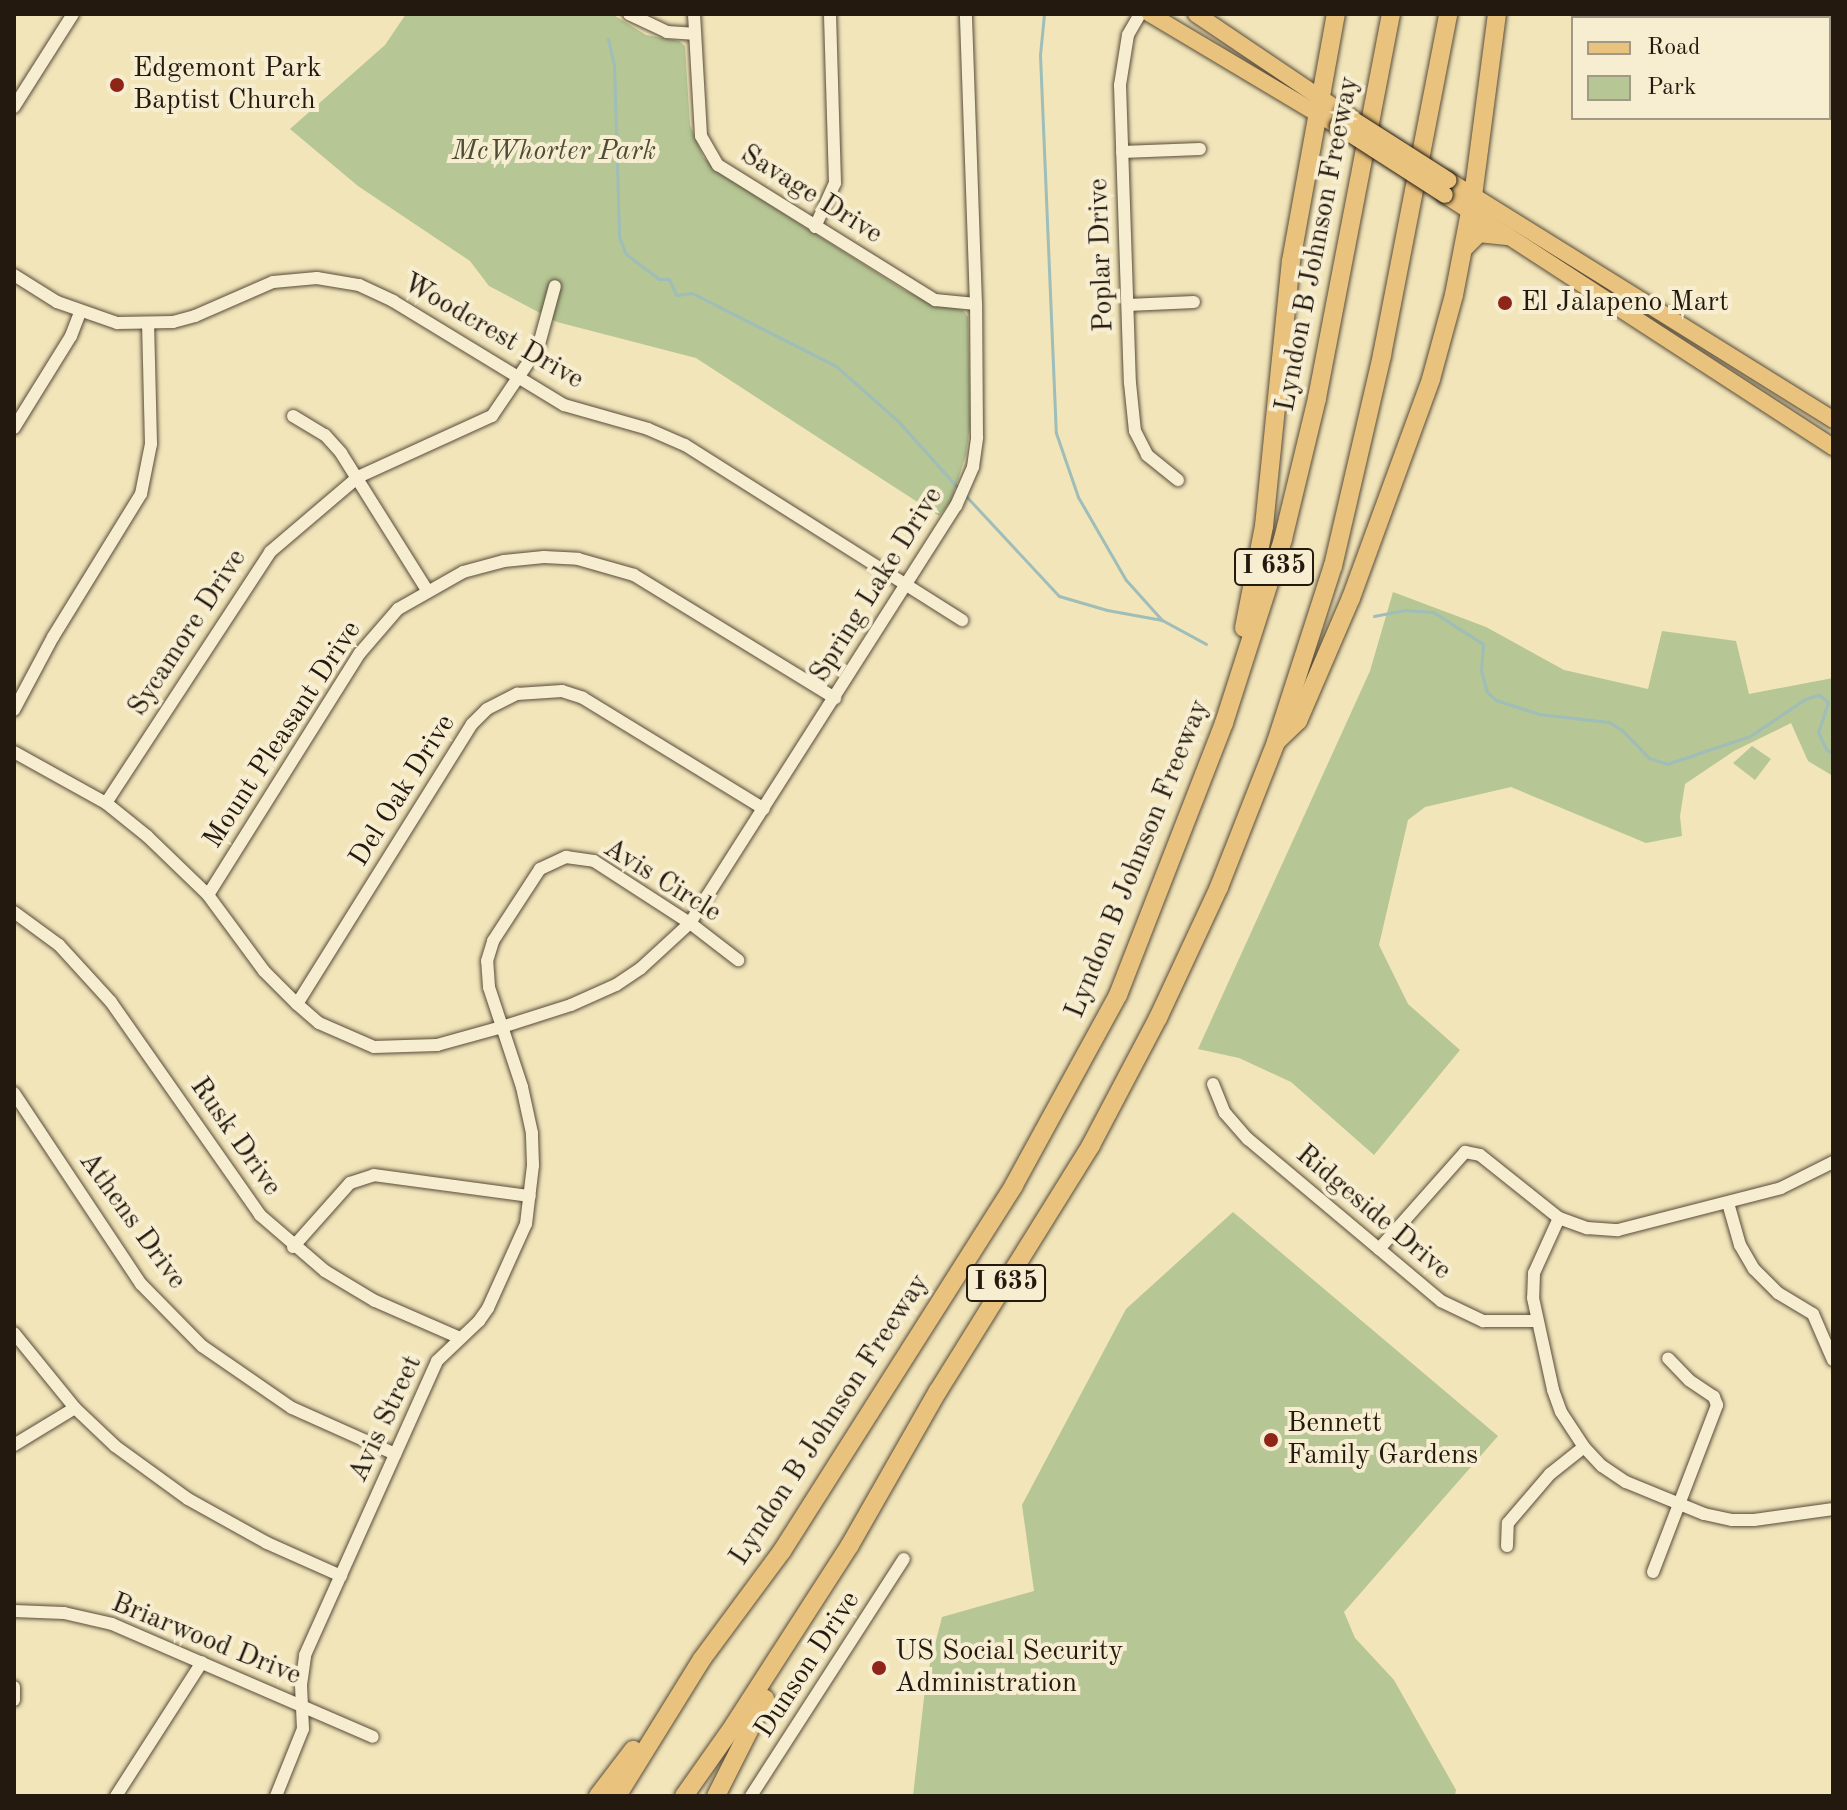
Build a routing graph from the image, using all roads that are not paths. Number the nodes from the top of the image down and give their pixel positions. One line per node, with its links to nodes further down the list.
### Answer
1 (73, 14): 15 (street)
2 (629, 14): 13 (street)
3 (694, 14): 13 (street, Savage Drive)
4 (830, 14): 19 (street)
5 (966, 14): 28 (street, Spring Lake Drive)
6 (1140, 14): 17 (street, Poplar Drive)
7 (1150, 14): 14 (main road)
8 (1196, 14): 14 (main road)
9 (1336, 14): 14 (highway)
10 (1391, 14): 49 (highway, Lyndon B Johnson Freeway / I 635)
11 (1448, 14): 45 (highway, I 635)
12 (1497, 14): 18 (highway)
13 (693, 34): 19 (street, Savage Drive)
14 (1319, 106): 18 (main road, bridge); 49 (highway)
15 (14, 107)
16 (1200, 149): 17 (street)
17 (1122, 152): 30 (street, Poplar Drive)
18 (1471, 204): 20 (main road); 21 (main road); 22 (highway)
19 (815, 227): 28 (street, Savage Drive)
20 (1507, 236): 22 (highway); 23 (main road)
21 (1554, 247): 23 (main road); 26 (main road)
22 (1462, 250): 45 (highway)
23 (1545, 262): 29 (main road)
24 (14, 275): 31 (street, Woodcrest Drive)
25 (555, 286): 33 (street, Sycamore Drive)
26 (1621, 287): 29 (main road); 35 (main road)
27 (1194, 302): 30 (street)
28 (976, 304): 40 (street, Spring Lake Drive)
29 (1611, 304): 37 (main road)
30 (1128, 305): 39 (street, Poplar Drive)
31 (80, 313): 32 (street, Woodcrest Drive); 36 (street)
32 (148, 323): 33 (street, Woodcrest Drive); 44 (street)
33 (519, 379): 38 (street, Sycamore Drive); 40 (street, Woodcrest Drive)
34 (293, 416): 38 (street)
35 (1833, 420)
36 (14, 428)
37 (1833, 447)
38 (358, 477): 41 (street); 47 (street, Sycamore Drive)
39 (1178, 480)
40 (907, 585): 42 (street, Woodcrest Drive); 43 (street, Spring Lake Drive)
41 (427, 590): 43 (street, Mount Pleasant Drive); 50 (street, Mount Pleasant Drive)
42 (962, 620)
43 (835, 698): 48 (street, Spring Lake Drive)
44 (14, 710)
45 (1276, 742): 75 (highway, I 635)
46 (14, 752): 47 (street, Spring Lake Drive)
47 (106, 803): 50 (street, Spring Lake Drive)
48 (764, 809): 52 (street, Spring Lake Drive); 54 (street, Del Oak Drive)
49 (1185, 821): 81 (highway, Lyndon B Johnson Freeway / I 635)
50 (208, 895): 54 (street, Spring Lake Drive)
51 (14, 912): 62 (street, Rusk Drive)
52 (690, 923): 53 (street, Avis Circle); 55 (street, Spring Lake Drive); 55 (street, Avis Circle)
53 (738, 960)
54 (297, 1004): 55 (street, Spring Lake Drive)
55 (502, 1027): 59 (street, Avis Street)
56 (1213, 1084): 63 (street, Ridgeside Drive)
57 (14, 1093): 72 (street, Athens Drive)
58 (1833, 1162): 60 (street)
59 (530, 1196): 62 (street); 66 (street, Avis Street)
60 (1728, 1203): 61 (street); 68 (street)
61 (1559, 1218): 63 (street); 64 (street)
62 (293, 1247): 66 (street, Rusk Drive)
63 (1379, 1249): 64 (street, Ridgeside Drive)
64 (1537, 1321): 71 (street)
65 (14, 1333): 69 (street)
66 (460, 1338): 72 (street, Avis Street)
67 (1668, 1358): 73 (street)
68 (1833, 1360)
69 (75, 1408): 70 (street); 79 (street)
70 (14, 1445)
71 (1584, 1447): 73 (street); 76 (street)
72 (395, 1454): 79 (street, Avis Street)
73 (1679, 1505): 74 (street); 78 (street)
74 (1833, 1509)
75 (850, 1545): 91 (highway, I 635); 92 (highway)
76 (1507, 1546)
77 (904, 1559): 93 (street, Dunson Drive)
78 (1653, 1572)
79 (341, 1576): 85 (street, Avis Street)
80 (14, 1611): 82 (street, Briarwood Drive)
81 (702, 1659): 89 (highway); 90 (highway, Lyndon B Johnson Freeway / I 635)
82 (202, 1662): 85 (street, Briarwood Drive); 87 (street)
83 (14, 1687): 84 (street)
84 (14, 1700)
85 (301, 1704): 86 (street, Briarwood Drive); 88 (street, Avis Street)
86 (373, 1737)
87 (116, 1796)
88 (276, 1796)
89 (598, 1796)
90 (617, 1796)
91 (684, 1796)
92 (716, 1796)
93 (751, 1796)

